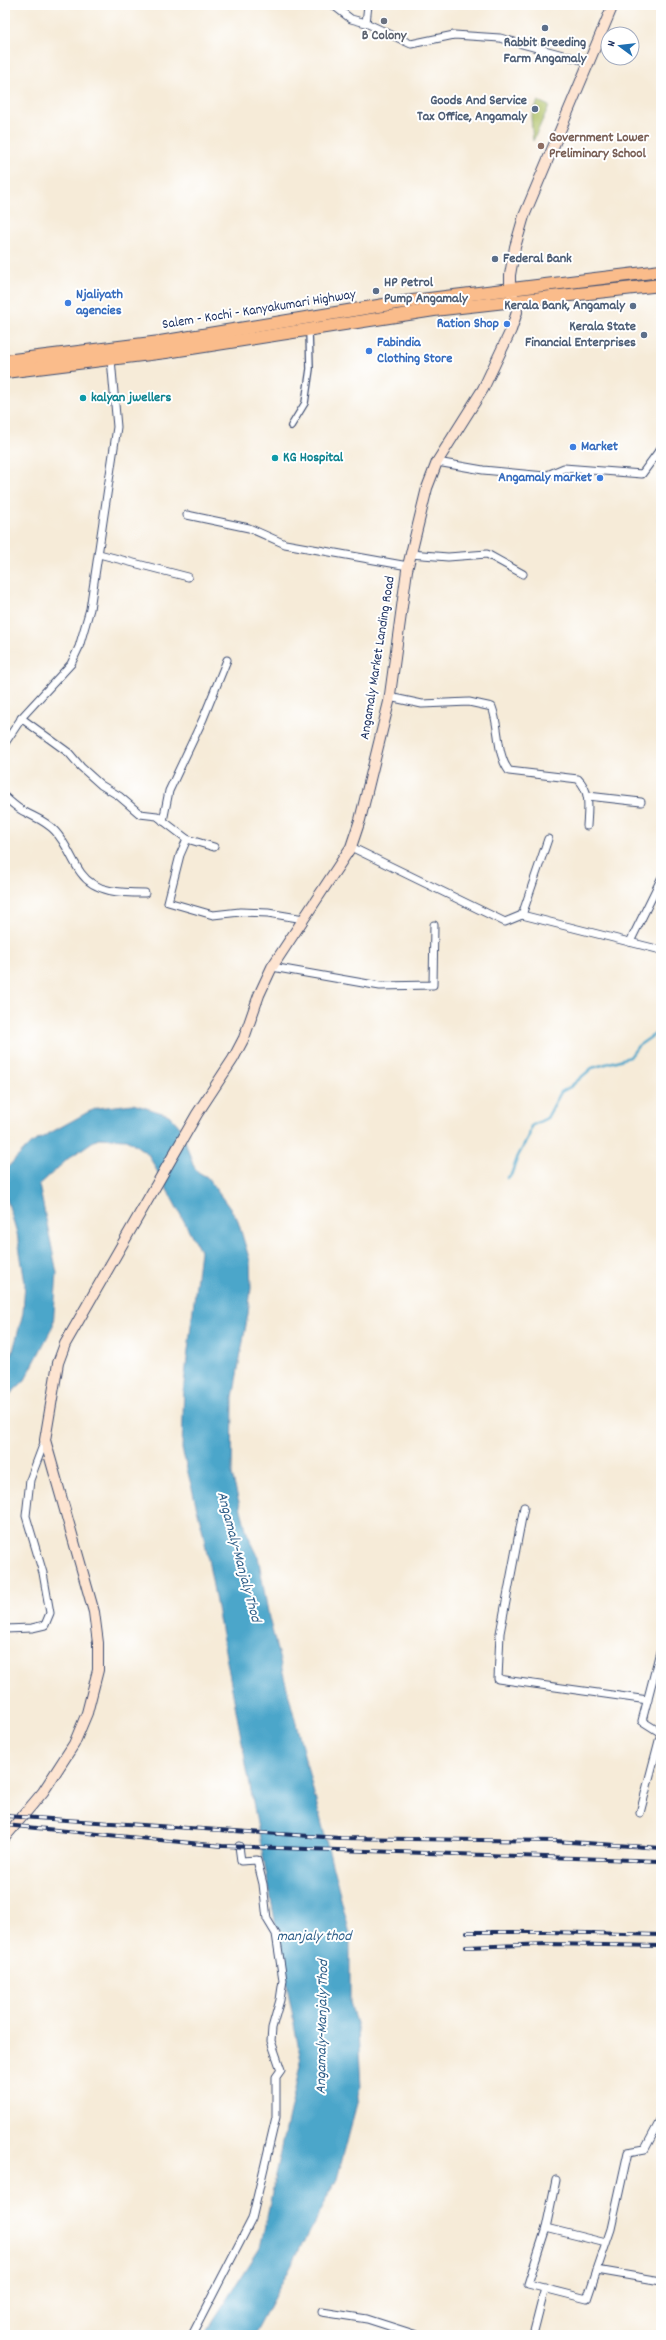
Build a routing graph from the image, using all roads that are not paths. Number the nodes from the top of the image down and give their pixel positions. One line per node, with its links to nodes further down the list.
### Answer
1 (333, 5): 4 (street)
2 (368, 5): 4 (street)
3 (613, 5): 5 (main road)
4 (366, 23): 5 (street)
5 (589, 62): 8 (main road)
6 (661, 271): 8 (highway, Salem - Kochi - Kanyakumari Highway)
7 (661, 285): 9 (highway, Salem - Kochi - Kanyakumari Highway)
8 (510, 290): 9 (main road); 12 (highway, Salem - Kochi - Kanyakumari Highway)
9 (516, 302): 10 (highway, Salem - Kochi - Kanyakumari Highway); 16 (main road, Angamaly Market Landing Road)
10 (309, 330): 11 (highway, Salem - Kochi - Kanyakumari Highway); 14 (street)
11 (111, 359): 13 (highway, Salem - Kochi - Kanyakumari Highway); 18 (street)
12 (5, 361)
13 (5, 372)
14 (291, 426)
15 (661, 448): 16 (street)
16 (438, 462): 19 (main road, Angamaly Market Landing Road)
17 (187, 515): 20 (street)
18 (98, 554): 22 (street); 25 (street)
19 (410, 554): 20 (main road, Angamaly Market Landing Road); 21 (street)
20 (408, 566): 24 (main road, Angamaly Market Landing Road)
21 (523, 574)
22 (188, 577)
23 (227, 660): 30 (street)
24 (389, 697): 27 (street); 35 (main road, Angamaly Market Landing Road)
25 (21, 718): 26 (street); 30 (street)
26 (5, 743)
27 (588, 796): 29 (street); 31 (street)
28 (5, 797): 37 (street)
29 (641, 802)
30 (163, 821): 32 (street)
31 (588, 826)
32 (187, 839): 34 (street); 39 (street)
33 (548, 839): 38 (street)
34 (214, 847)
35 (351, 847): 38 (street); 39 (main road, Angamaly Market Landing Road)
36 (661, 879): 41 (street)
37 (145, 893)
38 (522, 915): 41 (street)
39 (304, 919): 43 (main road, Angamaly Market Landing Road)
40 (434, 925): 43 (street)
41 (630, 942): 42 (street)
42 (661, 950)
43 (272, 968): 44 (main road, Angamaly Market Landing Road)
44 (45, 1440): 46 (street); 50 (main road)
45 (524, 1507): 48 (street)
46 (5, 1629)
47 (661, 1648): 48 (street)
48 (648, 1700): 49 (street)
49 (640, 1813)
50 (5, 1838)
51 (239, 1846): 60 (street)
52 (661, 2119): 55 (street)
53 (556, 2180): 54 (street)
54 (546, 2228): 55 (street); 58 (street)
55 (606, 2244): 56 (street)
56 (597, 2270): 57 (street); 58 (street)
57 (661, 2281)
58 (545, 2288): 62 (street)
59 (322, 2312): 61 (street)
60 (192, 2335)
61 (417, 2335)
62 (533, 2335)

